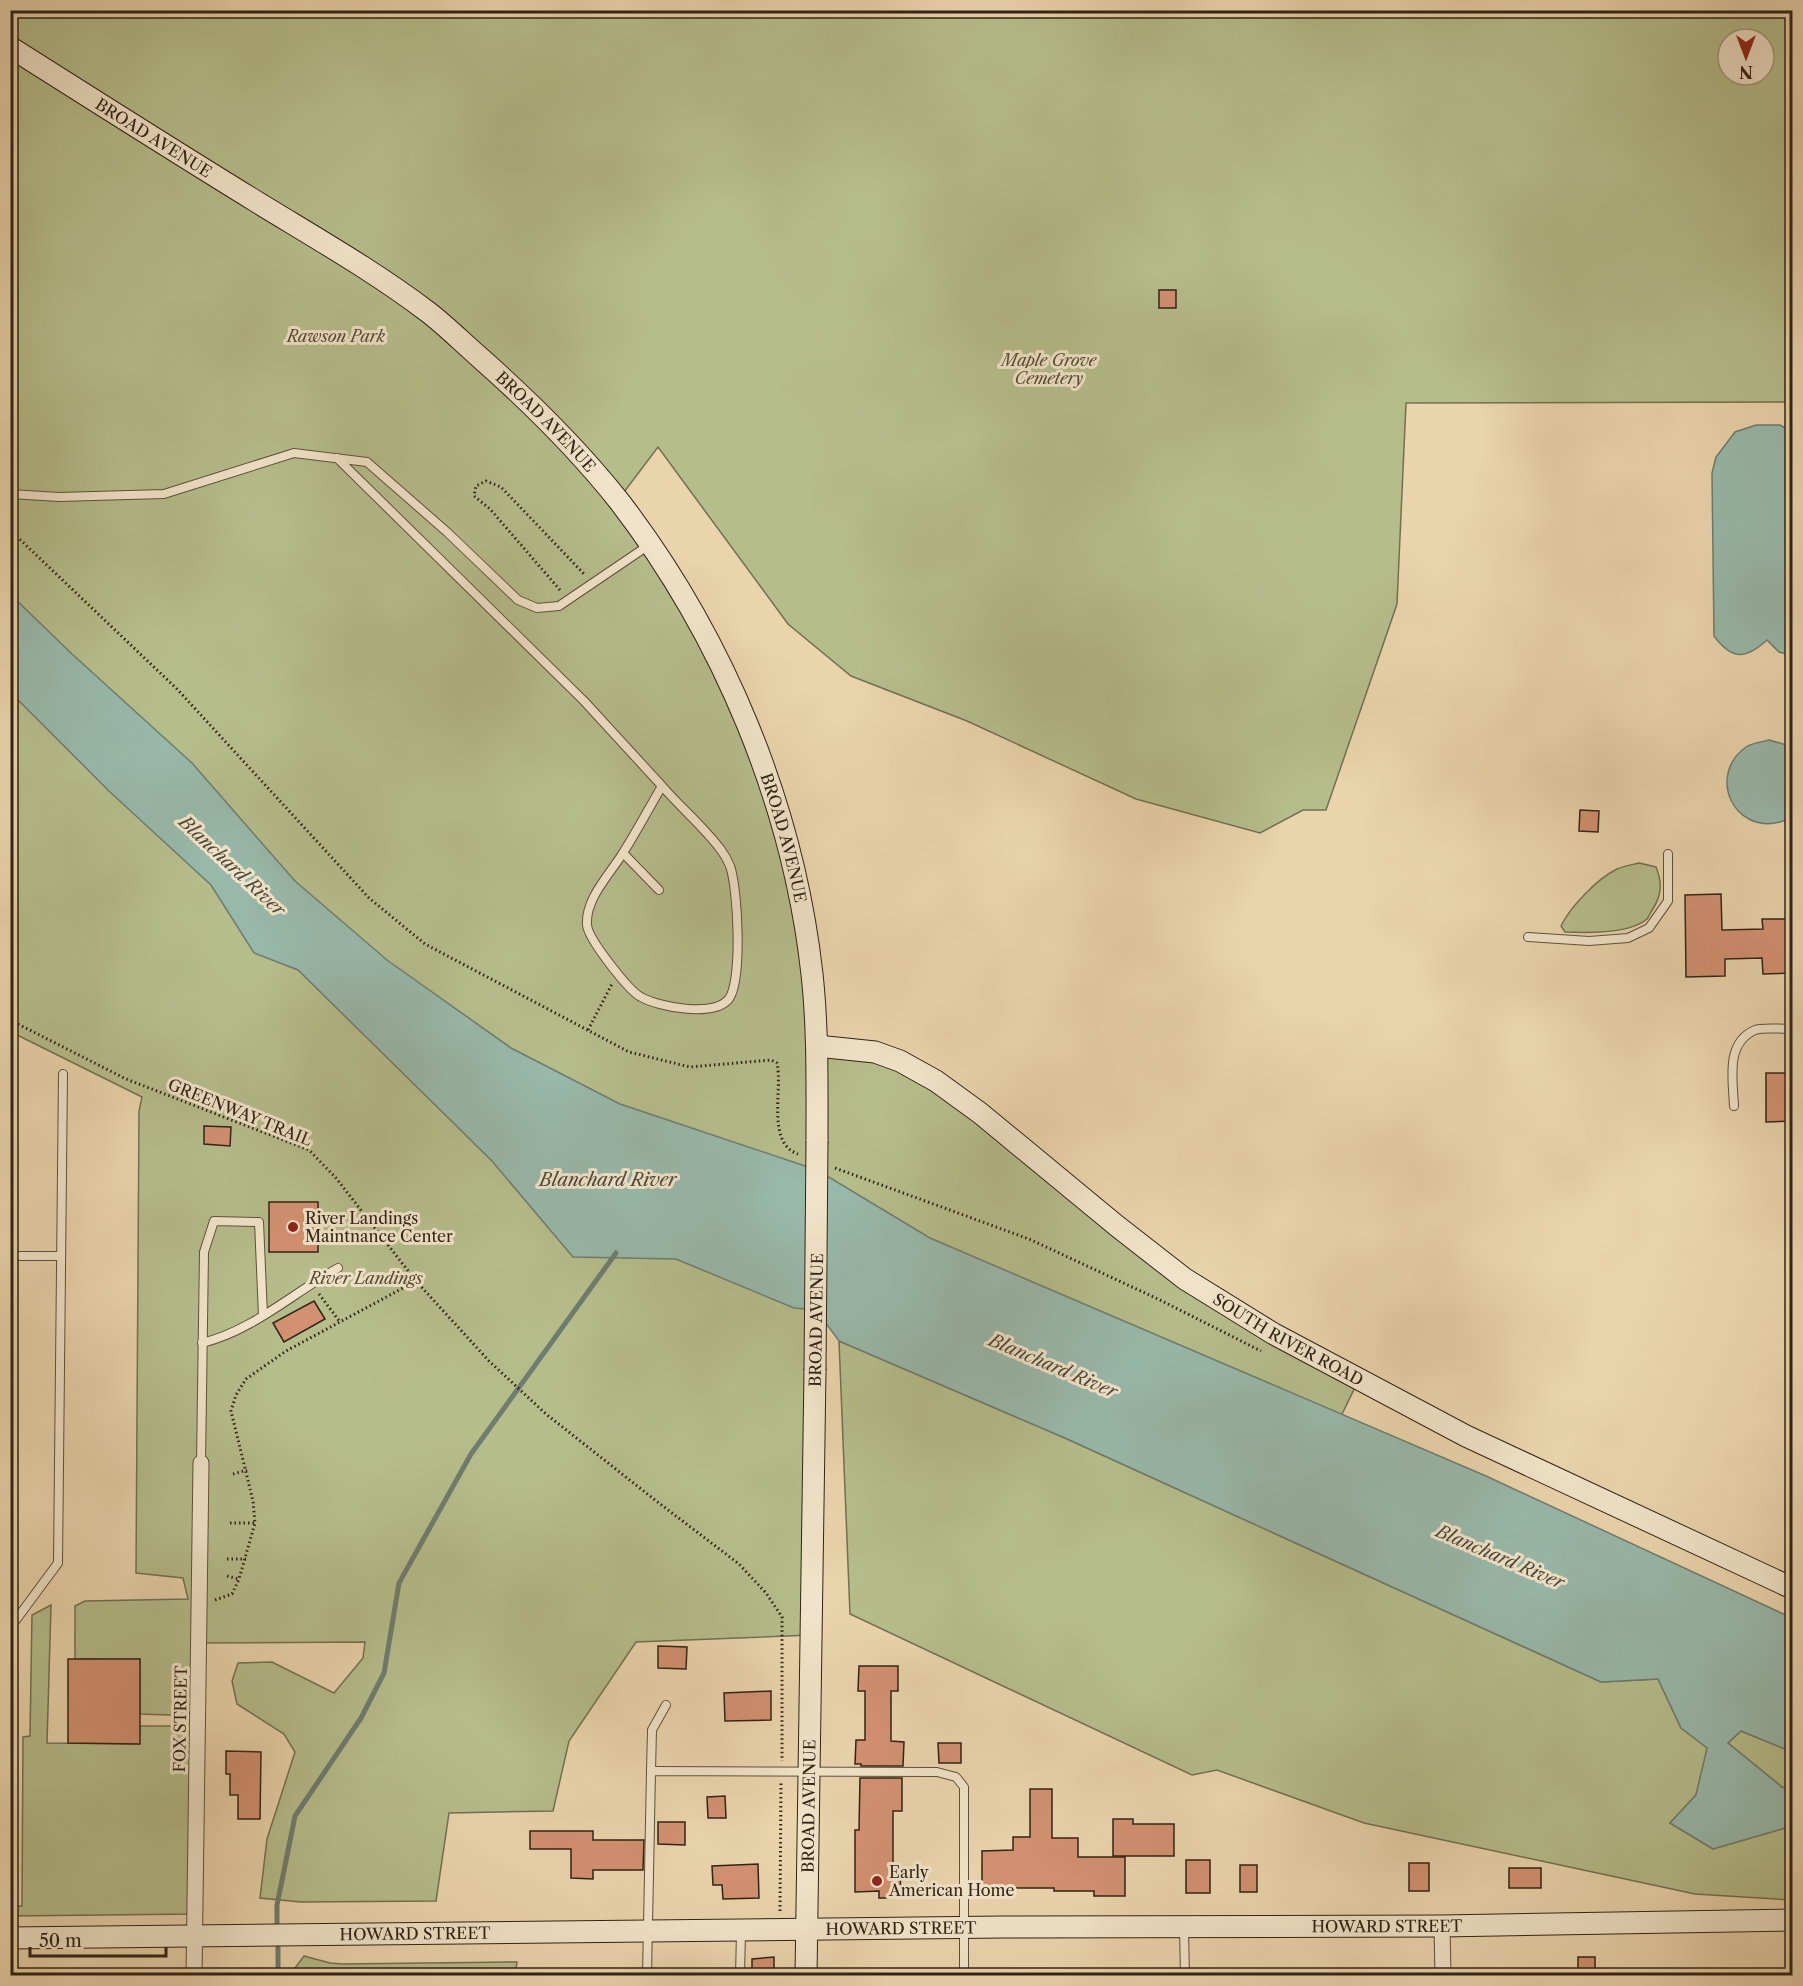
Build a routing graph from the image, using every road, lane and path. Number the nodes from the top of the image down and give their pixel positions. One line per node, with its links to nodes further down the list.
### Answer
1 (10, 47): 4 (street, BROAD AVENUE)
2 (338, 458): 3 (lane); 6 (lane); 7 (lane)
3 (10, 494)
4 (650, 545): 5 (lane); 16 (street, BROAD AVENUE)
5 (592, 583): 6 (lane); 6 (path)
6 (569, 599)
7 (662, 786): 8 (lane); 8 (lane)
8 (623, 853): 10 (lane)
9 (1668, 854): 11 (lane)
10 (659, 890)
11 (1528, 937)
12 (604, 1001): 15 (path)
13 (10, 1020): 22 (path, GREENWAY TRAIL)
14 (1792, 1029): 18 (lane)
15 (588, 1030)
16 (817, 1046): 36 (street, SOUTH RIVER ROAD); 42 (street, BROAD AVENUE, bridge)
17 (63, 1074): 20 (lane)
18 (1734, 1106)
19 (10, 1256): 20 (lane)
20 (61, 1257): 38 (lane)
21 (338, 1268): 23 (lane)
22 (416, 1281): 25 (path); 41 (path, GREENWAY TRAIL)
23 (311, 1283): 24 (lane); 25 (path)
24 (263, 1316): 26 (lane); 26 (lane)
25 (340, 1322): 28 (path)
26 (202, 1343): 27 (lane)
27 (201, 1463): 37 (street, FOX STREET)
28 (247, 1470): 29 (path); 31 (path)
29 (233, 1474)
30 (230, 1523): 31 (path)
31 (255, 1523): 33 (path)
32 (227, 1559): 33 (path)
33 (246, 1559): 35 (path)
34 (226, 1576): 35 (path)
35 (239, 1579): 37 (path)
36 (1792, 1588)
37 (199, 1602): 51 (street, FOX STREET)
38 (10, 1628)
39 (666, 1705): 40 (lane)
40 (651, 1771): 41 (lane); 50 (lane)
41 (782, 1772): 42 (lane); 48 (path, GREENWAY TRAIL)
42 (809, 1772): 46 (lane); 49 (street, BROAD AVENUE)
43 (1792, 1920): 44 (street, HOWARD STREET)
44 (1442, 1926): 45 (street, HOWARD STREET); 59 (street)
45 (1184, 1927): 46 (street, HOWARD STREET); 58 (lane)
46 (963, 1928): 49 (street, HOWARD STREET); 57 (lane)
47 (741, 1930): 48 (street, HOWARD STREET); 50 (street, HOWARD STREET); 55 (lane)
48 (780, 1930): 49 (street, HOWARD STREET)
49 (806, 1930): 56 (street, BROAD AVENUE)
50 (647, 1931): 51 (street, HOWARD STREET); 54 (lane)
51 (195, 1936): 52 (street, HOWARD STREET); 53 (street, FOX STREET)
52 (10, 1938)
53 (194, 1976)
54 (647, 1976)
55 (740, 1976)
56 (806, 1976)
57 (964, 1976)
58 (1185, 1976)
59 (1443, 1976)

